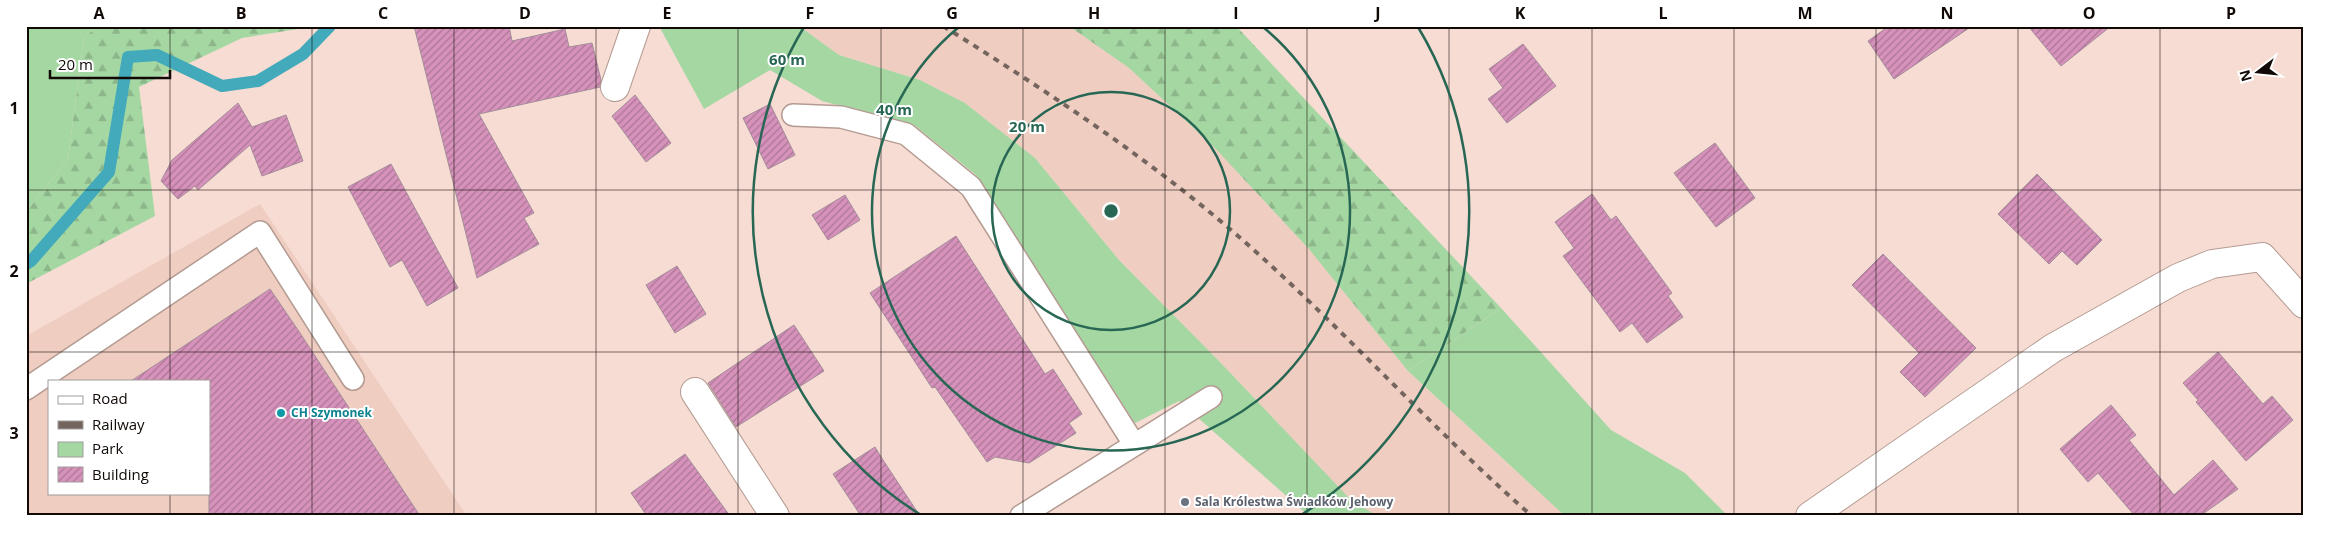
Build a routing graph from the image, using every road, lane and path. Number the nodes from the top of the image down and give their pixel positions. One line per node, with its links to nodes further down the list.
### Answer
1 (636, 26): 2 (street)
2 (615, 86)
3 (793, 115): 9 (lane)
4 (2304, 304): 12 (street)
5 (353, 379): 6 (lane)
6 (26, 389)
7 (695, 392): 10 (street)
8 (1211, 397): 9 (lane)
9 (1134, 444): 11 (lane)
10 (775, 516)
11 (1021, 516)
12 (1810, 516)

